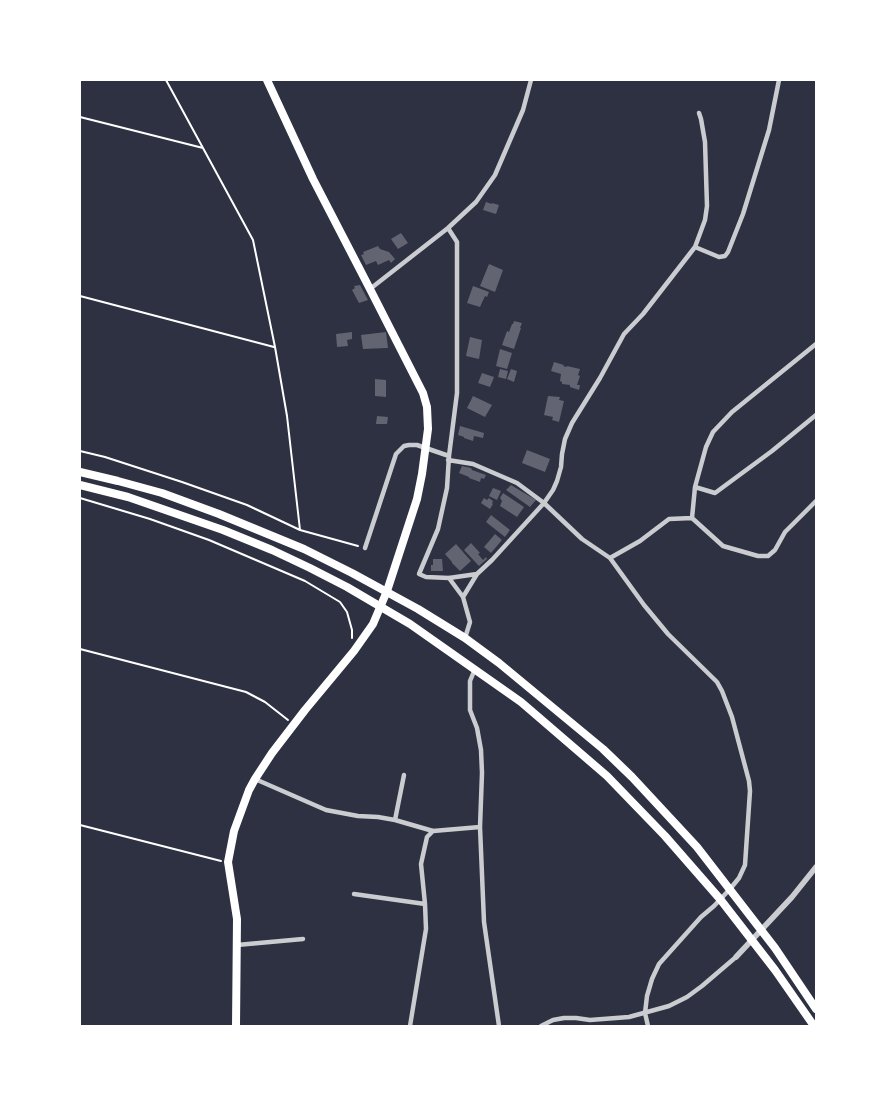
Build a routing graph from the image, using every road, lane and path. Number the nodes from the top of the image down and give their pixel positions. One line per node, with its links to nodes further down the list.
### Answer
1 (166, 80): 7 (path)
2 (267, 80): 10 (main road)
3 (531, 80): 8 (street)
4 (779, 80): 9 (street)
5 (699, 113): 9 (street)
6 (80, 117): 7 (path)
7 (203, 148): 13 (path)
8 (448, 228): 10 (street); 17 (street)
9 (695, 246): 23 (street)
10 (370, 289): 15 (main road)
11 (80, 296): 13 (path)
12 (816, 344): 20 (street)
13 (275, 347): 25 (path)
14 (816, 415): 20 (street)
15 (426, 448): 17 (street); 26 (street); 30 (main road)
16 (80, 451): 25 (path)
17 (449, 458): 23 (street); 29 (street)
18 (80, 472): 30 (main road)
19 (80, 485): 32 (main road)
20 (695, 487): 24 (street)
21 (80, 498): 35 (path)
22 (816, 501): 24 (street)
23 (544, 502): 27 (street); 28 (street)
24 (692, 518): 27 (street)
25 (300, 530): 26 (path)
26 (365, 548)
27 (610, 558): 46 (street)
28 (477, 574): 29 (street); 31 (street)
29 (450, 578): 31 (street)
30 (387, 591): 32 (main road); 33 (main road)
31 (463, 597): 33 (street)
32 (380, 606): 35 (main road); 36 (main road)
33 (465, 638): 46 (main road)
34 (80, 649): 37 (path)
35 (354, 651): 37 (main road)
36 (475, 669): 42 (street); 48 (main road)
37 (294, 724): 39 (main road)
38 (404, 775): 40 (street)
39 (255, 779): 40 (street); 44 (main road)
40 (395, 820): 43 (street)
41 (80, 825): 44 (path)
42 (480, 827): 43 (street); 57 (street)
43 (433, 831): 49 (street)
44 (228, 862): 51 (main road)
45 (816, 867): 52 (street)
46 (730, 889): 48 (street); 53 (main road)
47 (354, 894): 49 (street)
48 (720, 899): 54 (street); 60 (main road)
49 (425, 904): 56 (street)
50 (303, 939): 51 (street)
51 (237, 945): 55 (main road)
52 (736, 957): 54 (street)
53 (816, 1009)
54 (646, 1013): 58 (street); 59 (street)
55 (236, 1026)
56 (410, 1026)
57 (499, 1026)
58 (541, 1026)
59 (648, 1026)
60 (814, 1026)

